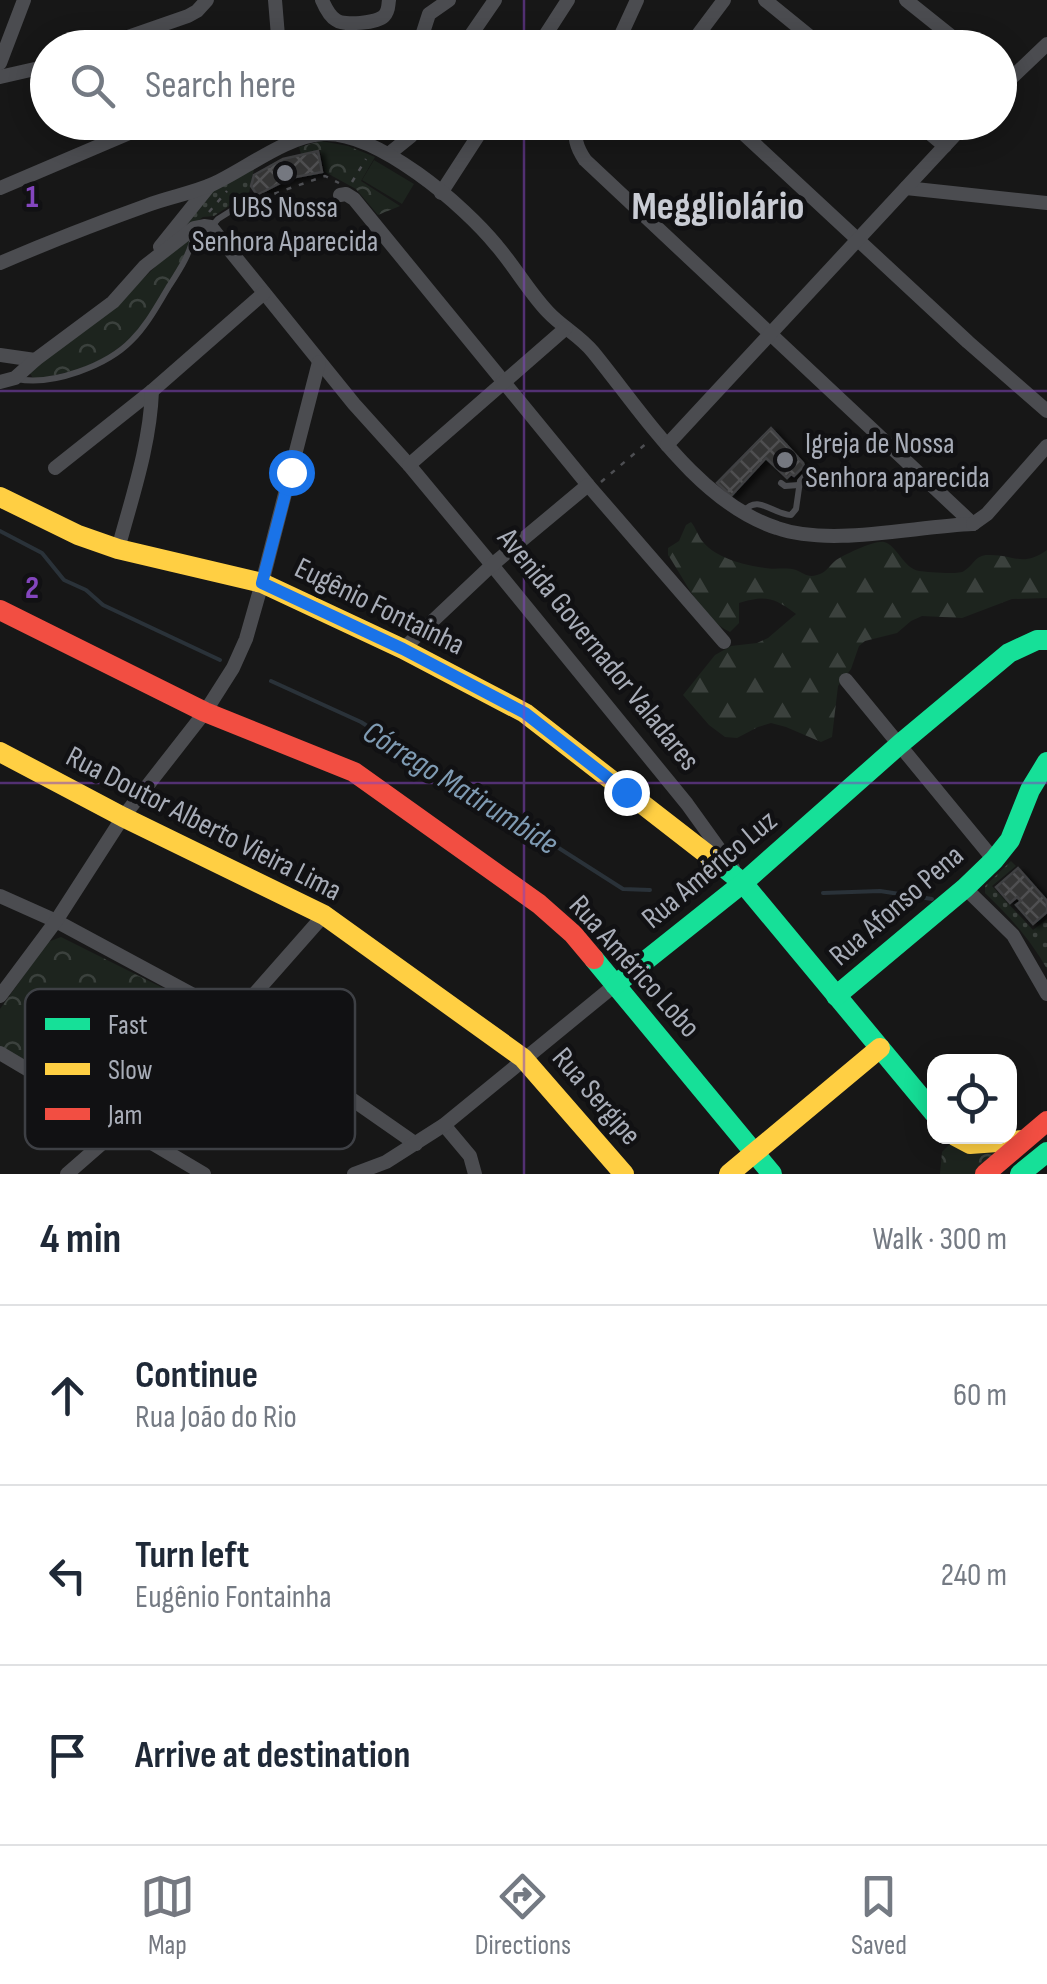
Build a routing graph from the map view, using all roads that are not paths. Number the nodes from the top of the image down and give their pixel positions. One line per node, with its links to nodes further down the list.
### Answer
1 (24, 0): 23 (street)
2 (207, 0): 13 (street)
3 (275, 0): 14 (street)
4 (322, 0): 5 (street)
5 (389, 0)
6 (449, 0): 15 (street)
7 (496, 0): 16 (street)
8 (568, 0): 17 (street)
9 (636, 0): 18 (street)
10 (724, 0): 19 (street)
11 (765, 0): 20 (street)
12 (906, 0): 21 (street)
13 (148, 30)
14 (280, 30)
15 (423, 30)
16 (475, 30)
17 (549, 30)
18 (622, 30)
19 (702, 30)
20 (802, 30)
21 (944, 30)
22 (1047, 44): 24 (street)
23 (0, 63)
24 (1017, 69)
25 (30, 70): 26 (street)
26 (0, 78)
27 (113, 140): 39 (street)
28 (283, 140): 38 (street)
29 (358, 140): 37 (street)
30 (406, 140): 37 (street)
31 (475, 140): 41 (street)
32 (576, 140): 52 (street)
33 (750, 140): 47 (street)
34 (938, 140): 36 (street)
35 (950, 140): 36 (street)
36 (945, 146): 40 (street)
37 (390, 153): 41 (street)
38 (210, 186): 48 (street); 49 (street)
39 (0, 188)
40 (906, 188): 44 (street); 47 (street)
41 (440, 193): 51 (street)
42 (340, 195): 57 (street)
43 (253, 196): 45 (lane)
44 (1045, 200)
45 (214, 223): 46 (street); 50 (street, Avenida Governador Valadares)
46 (194, 228): 49 (street); 56 (lane)
47 (857, 240): 52 (street); 59 (street)
48 (0, 263)
49 (145, 266): 54 (street)
50 (264, 293): 55 (street, Avenida Governador Valadares); 58 (street)
51 (566, 328): 57 (street); 60 (street)
52 (771, 334): 60 (street); 70 (street)
53 (0, 354): 54 (street)
54 (35, 360): 56 (street)
55 (320, 362): 62 (street, Avenida Governador Valadares); 73 (street)
56 (8, 380)
57 (505, 384): 62 (street); 67 (street)
58 (152, 391): 64 (street); 71 (street)
59 (1047, 411)
60 (662, 440): 69 (street)
61 (1047, 446): 70 (street)
62 (409, 465): 72 (street, Avenida Governador Valadares)
63 (813, 466): 66 (lane)
64 (55, 468)
65 (781, 483): 66 (lane)
66 (799, 486): 69 (lane)
67 (590, 487): 72 (street); 76 (street)
68 (0, 497): 71 (main road, Eugênio Fontainha)
69 (743, 512): 70 (street)
70 (973, 524)
71 (118, 550): 73 (main road, Eugênio Fontainha)
72 (492, 564): 77 (street); 85 (street, Avenida Governador Valadares)
73 (262, 583): 77 (main road, Eugênio Fontainha); 79 (street)
74 (0, 610): 79 (main road, Rua Américo Lobo)
75 (1047, 640): 80 (main road, Rua Américo Luz)
76 (724, 642)
77 (403, 649): 85 (main road, Eugênio Fontainha)
78 (846, 680): 80 (street)
79 (205, 712): 83 (street); 90 (main road, Rua Américo Lobo)
80 (900, 744): 84 (street); 85 (main road, Rua Américo Luz)
81 (0, 752): 83 (main road, Rua Doutor Alberto Vieira Lima)
82 (1047, 762): 84 (main road, Rua Afonso Pena)
83 (123, 817): 88 (main road, Rua Doutor Alberto Vieira Lima); 89 (street)
84 (994, 860): 86 (main road, Rua Afonso Pena)
85 (743, 883): 90 (main road, Rua Américo Luz); 95 (main road, Avenida Governador Valadares)
86 (964, 888): 93 (street); 95 (main road, Rua Afonso Pena)
87 (0, 896): 89 (street)
88 (324, 915): 92 (street); 98 (main road, Rua Doutor Alberto Vieira Lima)
89 (56, 921): 91 (street); 94 (street)
90 (615, 984): 98 (street, Rua Américo Luz); 109 (main road, Rua Américo Lobo)
91 (183, 989)
92 (258, 989)
93 (1047, 994)
94 (0, 996)
95 (836, 996): 96 (main road, Avenida Governador Valadares)
96 (880, 1048): 101 (main road, Avenida Governador Valadares); 109 (main road)
97 (0, 1053): 99 (street)
98 (524, 1058): 103 (street, Rua Américo Luz); 114 (main road, Rua Sergipe)
99 (25, 1068)
100 (355, 1101): 106 (street)
101 (927, 1105)
102 (1047, 1120): 104 (main road)
103 (444, 1126): 106 (street, Rua Américo Luz); 113 (street)
104 (1024, 1140): 105 (main road); 117 (main road)
105 (1017, 1141)
106 (416, 1144): 112 (street, Rua Américo Luz)
107 (95, 1149): 110 (street)
108 (161, 1149): 111 (street)
109 (755, 1152): 115 (main road); 116 (main road, Rua Américo Lobo)
110 (66, 1174)
111 (204, 1174)
112 (354, 1174)
113 (475, 1174)
114 (624, 1174)
115 (728, 1174)
116 (772, 1174)
117 (984, 1174)

